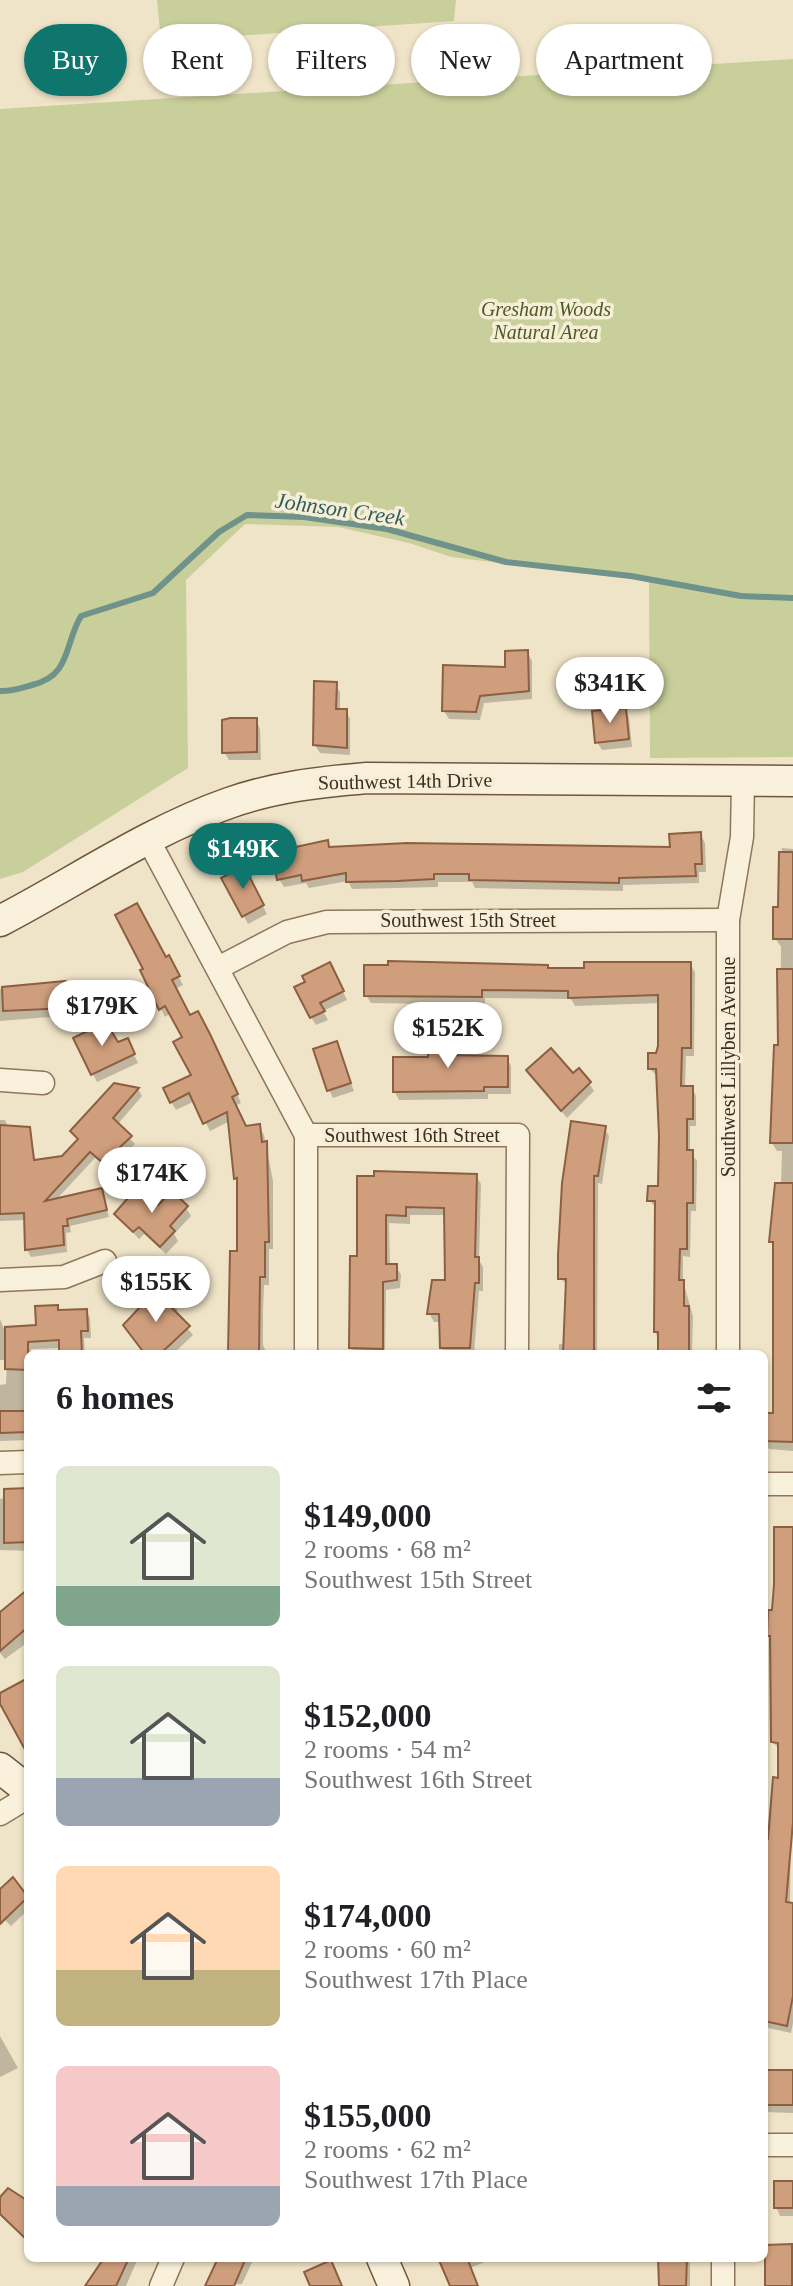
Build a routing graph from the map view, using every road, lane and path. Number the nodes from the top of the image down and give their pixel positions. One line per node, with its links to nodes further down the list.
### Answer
1 (743, 781): 2 (street, Southwest 14th Drive); 3 (street, Southwest 14th Drive); 4 (street, Southwest Lillyben Avenue)
2 (793, 781)
3 (149, 841): 5 (street, Southwest 14th Drive); 6 (street)
4 (728, 920): 6 (street, Southwest 15th Street); 14 (street, Southwest Lillyben Avenue)
5 (0, 921)
6 (218, 968): 9 (street)
7 (0, 1080): 8 (street)
8 (43, 1083)
9 (306, 1135): 12 (street); 13 (street, Southwest 16th Street)
10 (105, 1261): 11 (street)
11 (0, 1280)
12 (306, 1350)
13 (517, 1350)
14 (728, 1350)
15 (24, 1462): 16 (street)
16 (0, 1463)
17 (768, 1484): 18 (street)
18 (793, 1484)
19 (0, 1768): 20 (street)
20 (24, 1787)
21 (24, 1799): 22 (street)
22 (0, 1814)
23 (768, 2145): 24 (street)
24 (793, 2145)
25 (171, 2262): 28 (street)
26 (384, 2262): 29 (street)
27 (723, 2262): 30 (street)
28 (161, 2286)
29 (394, 2286)
30 (723, 2286)

